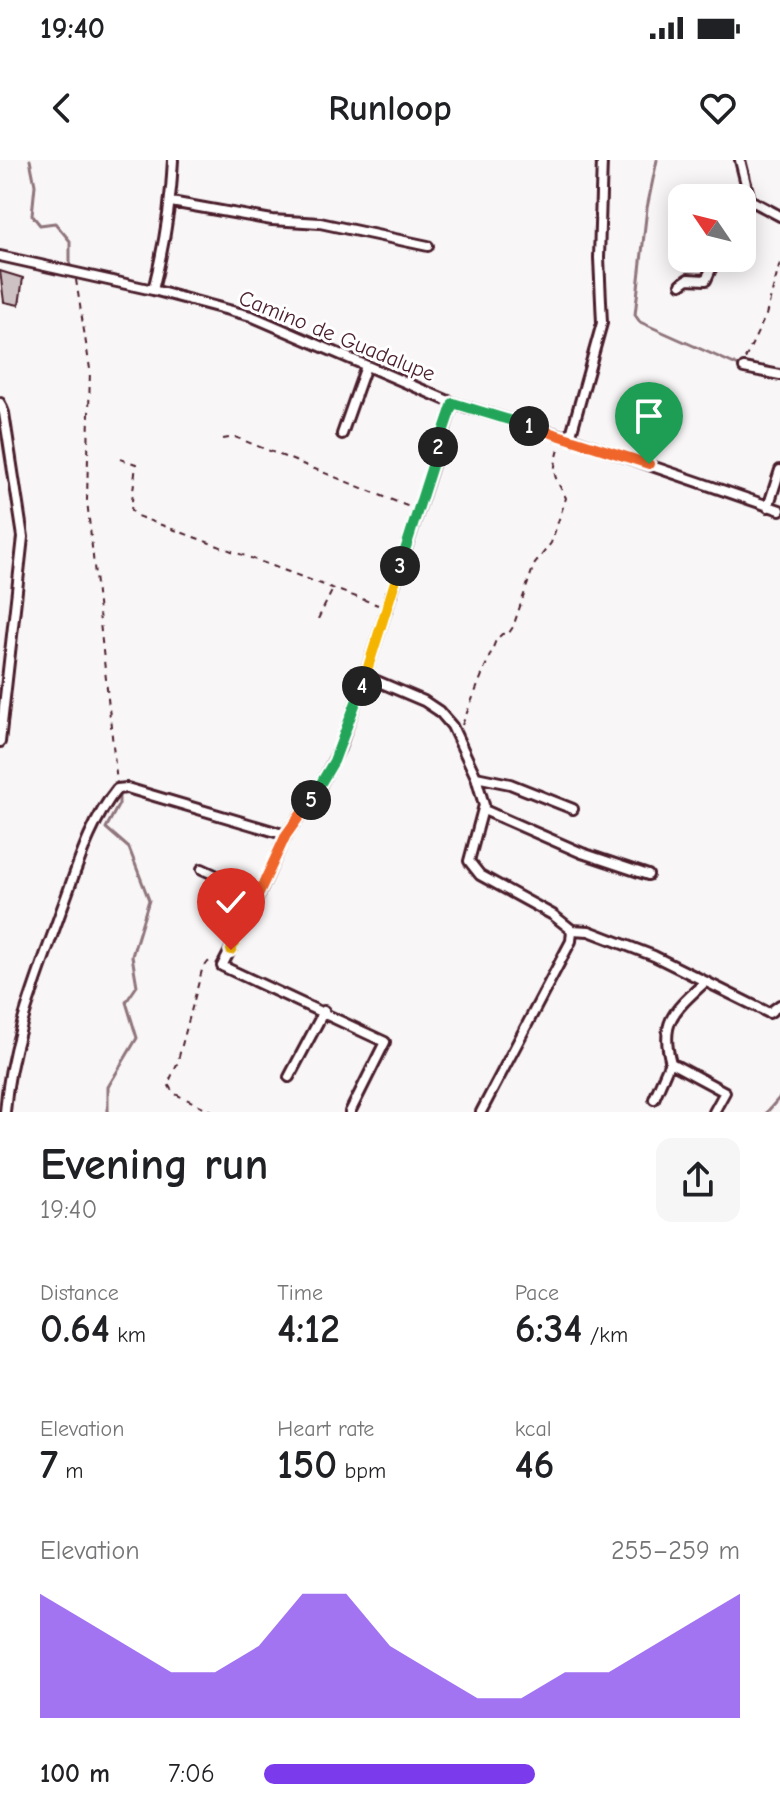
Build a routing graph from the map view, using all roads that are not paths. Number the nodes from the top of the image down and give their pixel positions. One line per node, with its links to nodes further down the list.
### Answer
1 (173, 160): 5 (street)
2 (602, 160): 20 (street)
3 (740, 160): 4 (street)
4 (746, 184)
5 (171, 202): 8 (street); 12 (street)
6 (756, 203): 7 (street)
7 (780, 216)
8 (428, 246)
9 (0, 256): 12 (street, Camino de Guadalupe)
10 (710, 272): 11 (street)
11 (681, 284)
12 (153, 290): 13 (street, Camino de Guadalupe)
13 (366, 366): 17 (street, Camino de Guadalupe); 19 (street)
14 (744, 368): 15 (street)
15 (780, 375)
16 (0, 403): 18 (street)
17 (453, 403): 20 (street, Camino de Guadalupe); 26 (street)
18 (2, 412): 22 (street)
19 (342, 434)
20 (566, 437): 24 (street, Camino de Guadalupe)
21 (0, 460): 22 (street)
22 (11, 462): 27 (street)
23 (780, 470): 24 (street)
24 (768, 507): 25 (street, Camino de Guadalupe)
25 (780, 510)
26 (365, 676): 28 (street); 31 (street)
27 (0, 742)
28 (476, 777): 29 (street); 30 (street)
29 (573, 809)
30 (484, 810): 33 (street); 35 (street)
31 (286, 835): 34 (street); 42 (street)
32 (202, 869): 34 (street)
33 (648, 875)
34 (259, 895): 38 (street)
35 (572, 930): 36 (street); 44 (street)
36 (705, 982): 37 (street); 39 (street)
37 (780, 1005)
38 (324, 1011): 40 (street); 43 (street)
39 (670, 1062): 41 (street); 45 (street)
40 (289, 1077)
41 (654, 1099)
42 (5, 1112)
43 (350, 1112)
44 (481, 1112)
45 (714, 1112)

